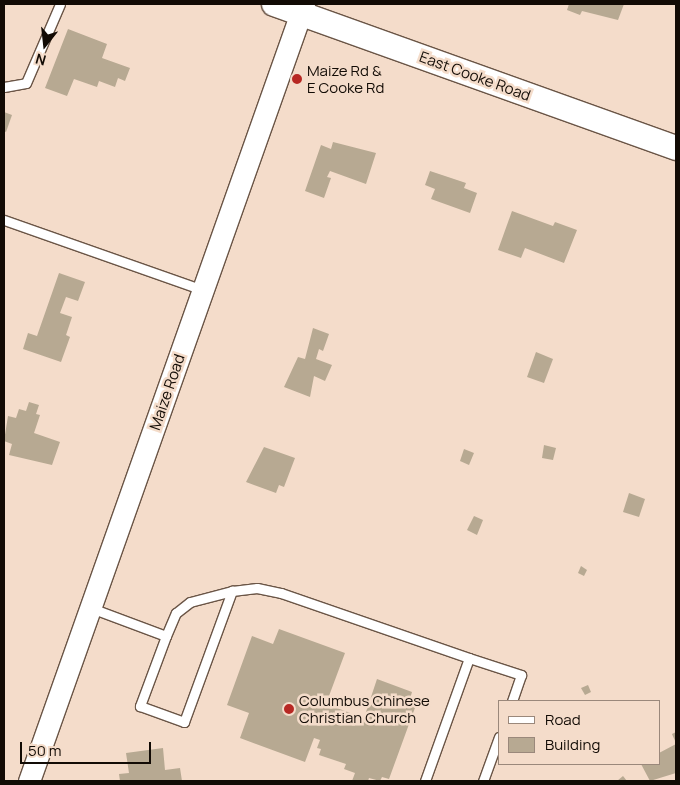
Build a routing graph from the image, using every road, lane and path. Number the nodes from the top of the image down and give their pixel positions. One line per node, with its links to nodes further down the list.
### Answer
1 (60, 4): 4 (lane)
2 (274, 4): 3 (main road, East Cooke Road)
3 (302, 8): 5 (main road, East Cooke Road); 7 (street, Maize Road)
4 (4, 87)
5 (676, 148)
6 (4, 220): 7 (lane)
7 (203, 290): 9 (street, Maize Road)
8 (232, 591): 10 (lane); 10 (lane); 11 (lane)
9 (91, 608): 10 (lane); 14 (street, Maize Road)
10 (166, 636)
11 (469, 658): 12 (lane); 15 (lane)
12 (512, 700)
13 (498, 739): 16 (lane)
14 (29, 781)
15 (426, 781)
16 (482, 781)

